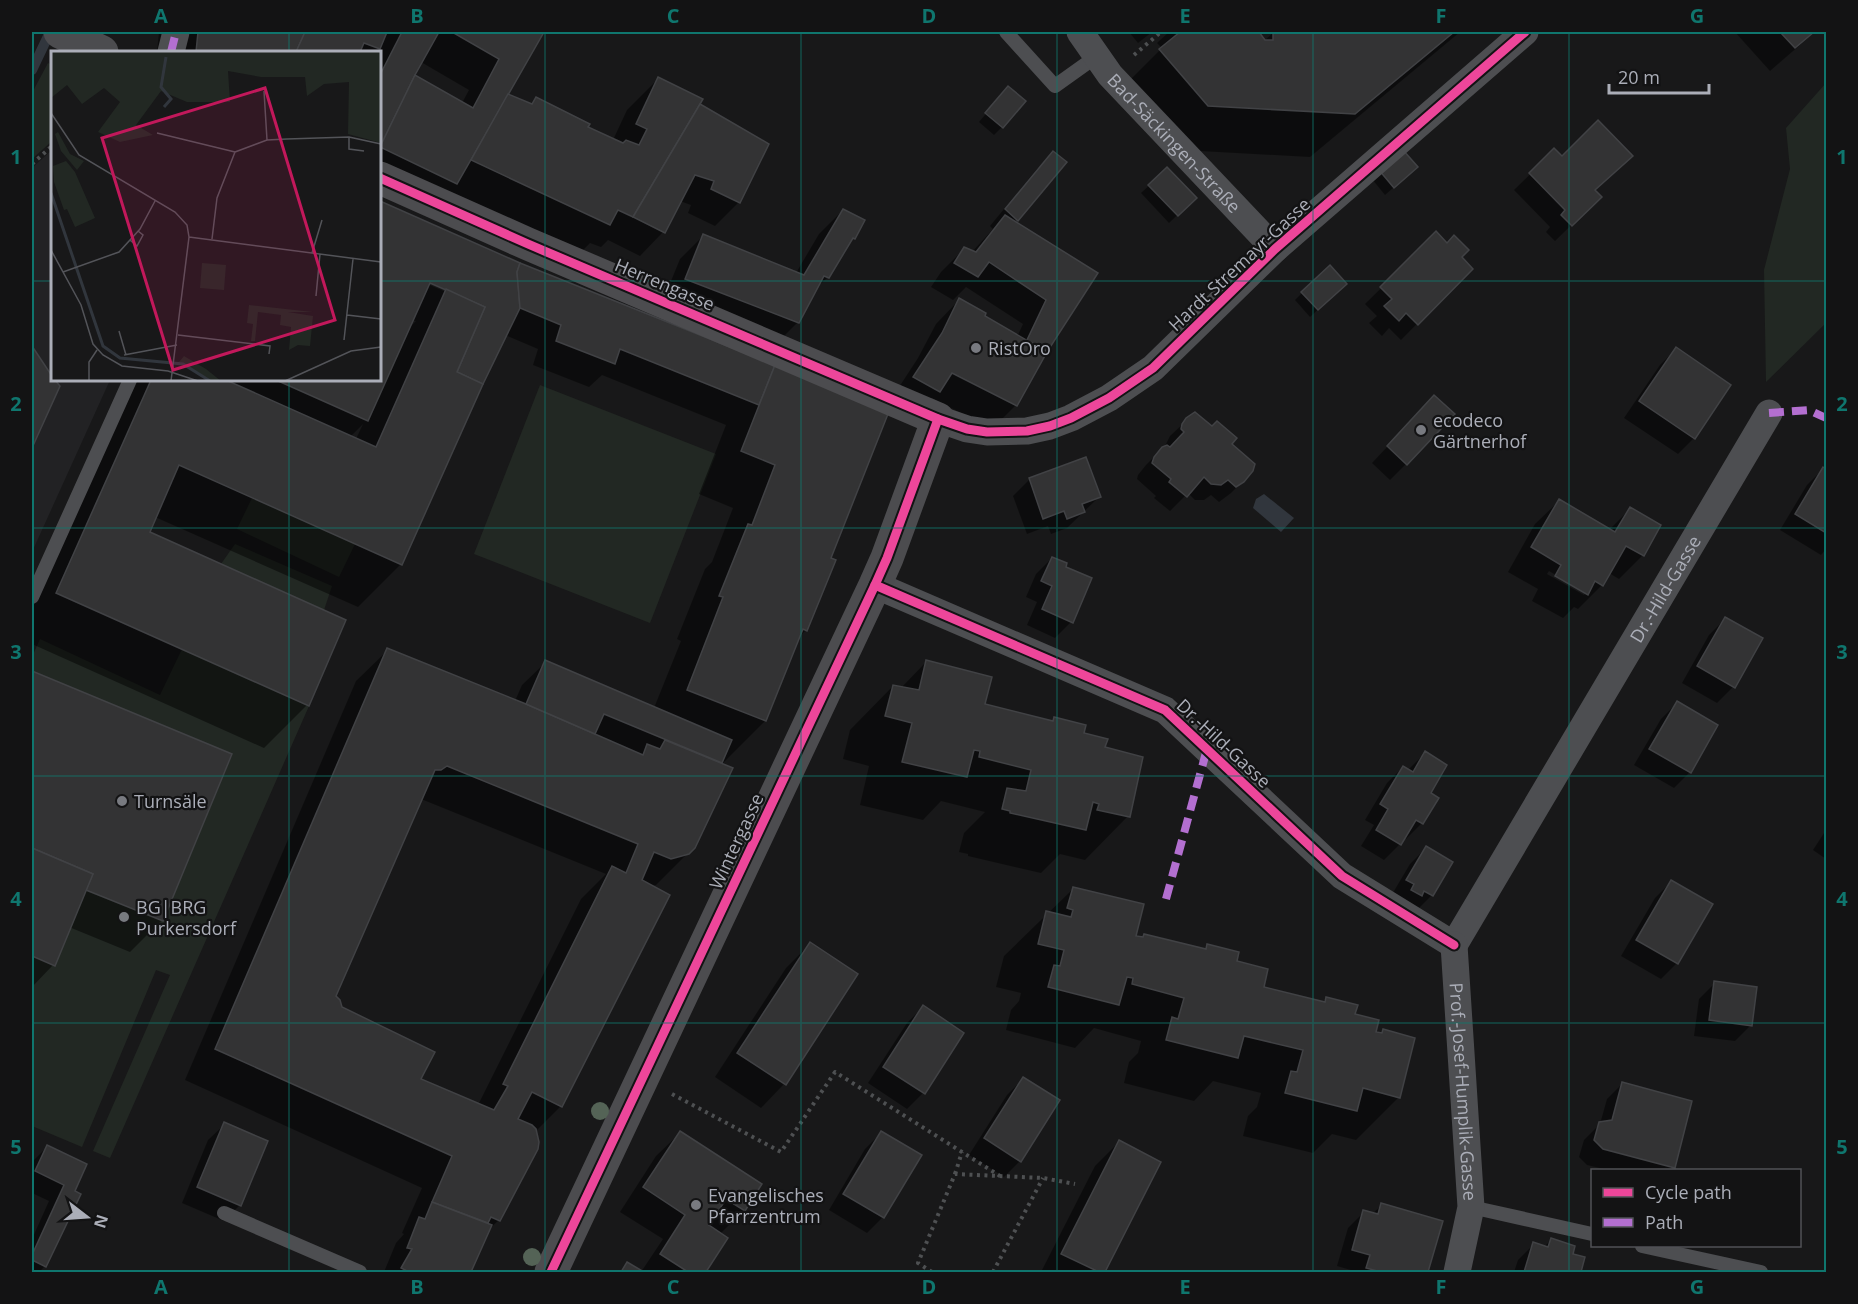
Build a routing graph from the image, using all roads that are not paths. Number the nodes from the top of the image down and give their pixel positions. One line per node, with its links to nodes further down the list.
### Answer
1 (176, 32): 5 (street)
2 (1006, 32): 6 (lane)
3 (1080, 32): 6 (street, Bad-Säckingen-Straße)
4 (1526, 32): 8 (street, Hardt Stremayr-Gasse)
5 (171, 51)
6 (1097, 56): 8 (street, Bad-Säckingen-Straße)
7 (381, 178): 11 (street, Herrengasse)
8 (1275, 249): 11 (street, Hardt Stremayr-Gasse)
9 (130, 381): 13 (lane)
10 (1769, 413): 14 (street, Dr.-Hild-Gasse)
11 (938, 418): 12 (street, Wintergasse)
12 (875, 585): 14 (street, Dr.-Hild-Gasse); 20 (street, Wintergasse)
13 (32, 597)
14 (1454, 945): 15 (street, Prof.-Josef-Humplik-Gasse)
15 (1471, 1207): 17 (lane); 21 (street, Prof.-Josef-Humplik-Gasse)
16 (224, 1213): 19 (lane)
17 (1591, 1234)
18 (1651, 1247): 22 (lane)
19 (360, 1272)
20 (551, 1272)
21 (1457, 1272)
22 (1761, 1272)

